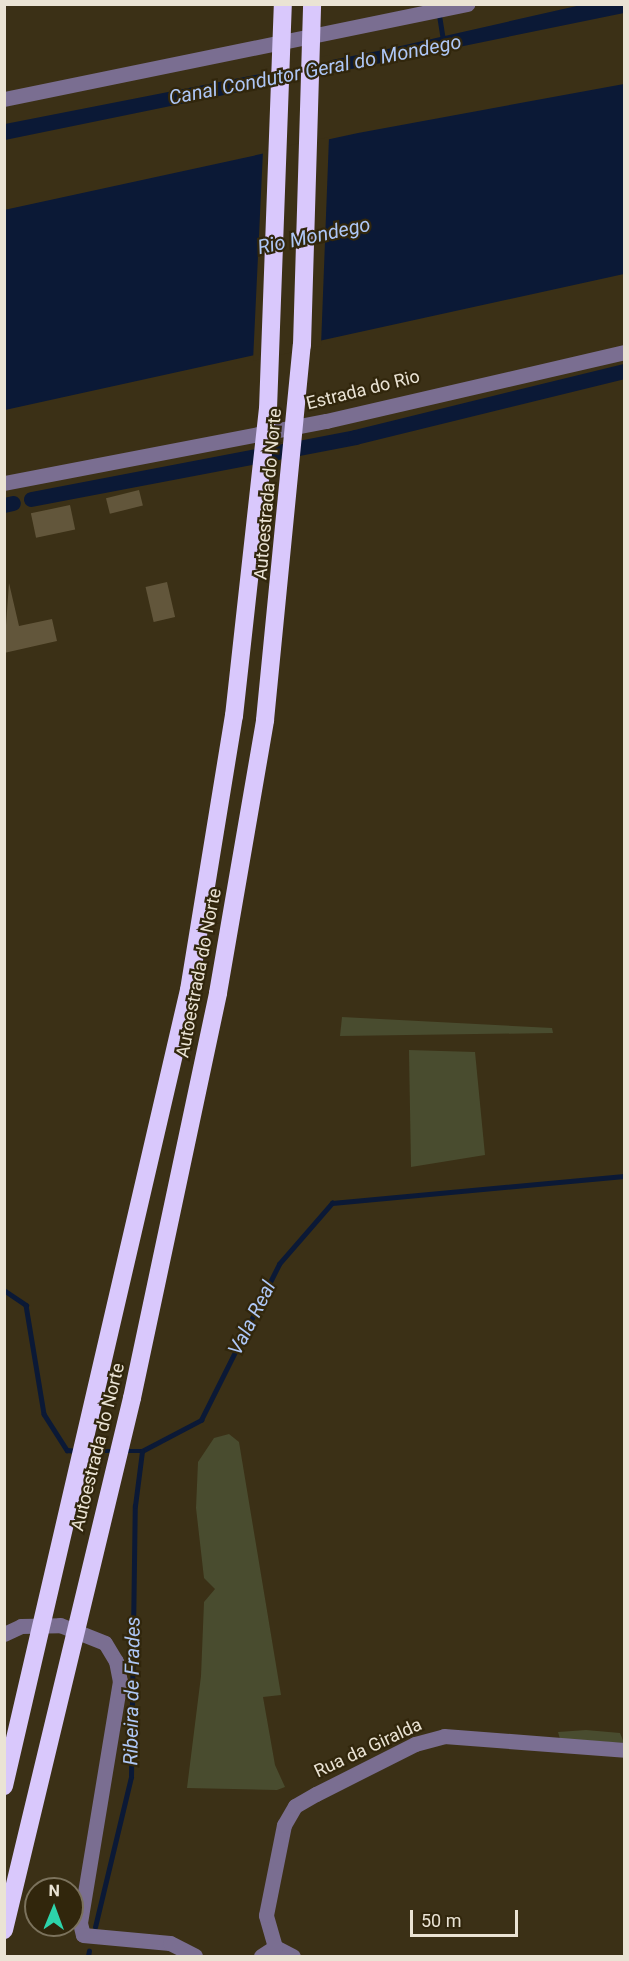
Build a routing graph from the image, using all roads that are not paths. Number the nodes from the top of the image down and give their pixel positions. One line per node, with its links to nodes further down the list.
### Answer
1 (283, 4): 9 (highway, Autoestrada do Norte)
2 (467, 4): 4 (street)
3 (312, 11): 10 (highway, Autoestrada do Norte)
4 (4, 99)
5 (624, 352): 6 (street, Estrada do Rio)
6 (4, 483)
7 (4, 1634): 12 (street)
8 (624, 1750): 11 (street, Rua da Giralda)
9 (4, 1786)
10 (4, 1930)
11 (275, 1947): 13 (street); 14 (street)
12 (195, 1956)
13 (261, 1956)
14 (293, 1956)

